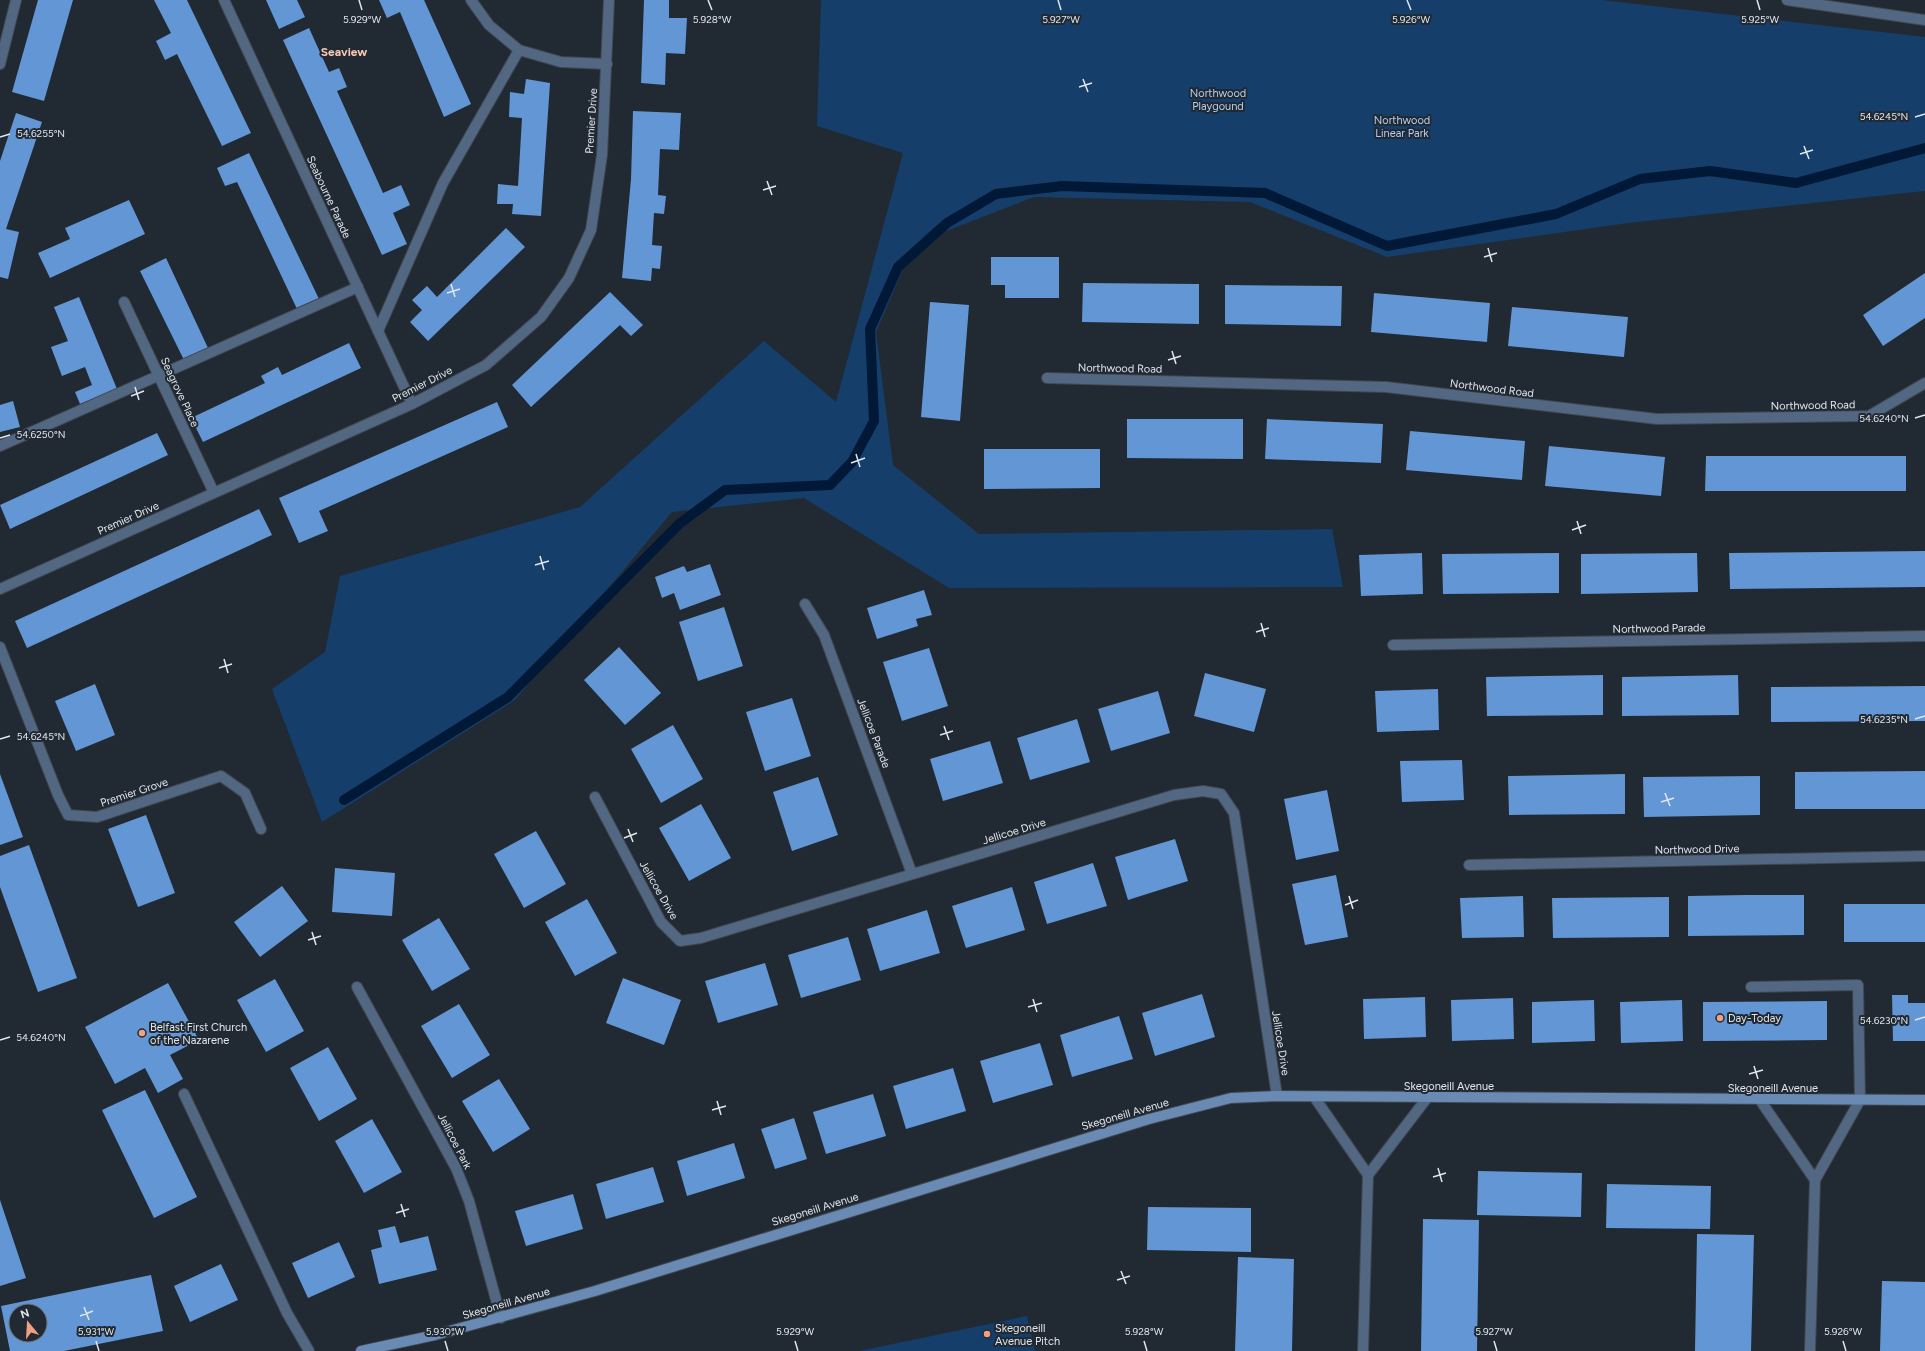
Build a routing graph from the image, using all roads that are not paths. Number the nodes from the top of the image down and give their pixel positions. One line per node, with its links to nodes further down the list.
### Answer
1 (16, 0): 9 (street)
2 (224, 0): 11 (street, Seabourne Parade)
3 (471, 0): 8 (street)
4 (609, 0): 10 (street, Premier Drive)
5 (1787, 0): 6 (street)
6 (1843, 4): 7 (street)
7 (1925, 20)
8 (520, 50): 10 (street); 13 (street)
9 (0, 64)
10 (607, 64): 17 (street, Premier Drive)
11 (358, 287): 13 (street, Seabourne Parade); 14 (street)
12 (124, 302): 14 (street, Seagrove Place)
13 (378, 331): 17 (street, Seabourne Parade)
14 (160, 376): 18 (street); 19 (street, Seagrove Place)
15 (1047, 378): 16 (street, Northwood Road)
16 (1925, 383)
17 (412, 404): 19 (street, Premier Drive)
18 (0, 446)
19 (214, 493): 20 (street, Premier Drive)
20 (0, 589)
21 (805, 604): 29 (street, Jellicoe Parade)
22 (1925, 636): 23 (street, Northwood Parade)
23 (1392, 645)
24 (0, 647): 26 (street, Premier Grove)
25 (595, 797): 29 (street, Jellicoe Drive)
26 (261, 829)
27 (1925, 856): 28 (street, Northwood Drive)
28 (1469, 865)
29 (912, 874): 33 (street, Jellicoe Drive)
30 (357, 987): 41 (street, Jellicoe Park)
31 (1751, 987): 37 (street)
32 (184, 1094): 42 (street)
33 (1277, 1096): 34 (street, Skegoneill Avenue); 41 (street, Skegoneill Avenue)
34 (1315, 1098): 35 (street, Skegoneill Avenue); 39 (street)
35 (1427, 1098): 36 (street, Skegoneill Avenue); 39 (street)
36 (1760, 1100): 37 (street, Skegoneill Avenue); 40 (street)
37 (1860, 1100): 38 (street, Skegoneill Avenue); 40 (street)
38 (1925, 1100)
39 (1368, 1176): 44 (street)
40 (1815, 1180): 45 (street)
41 (501, 1318): 43 (street, Skegoneill Avenue)
42 (309, 1351)
43 (362, 1351)
44 (1363, 1351)
45 (1810, 1351)

